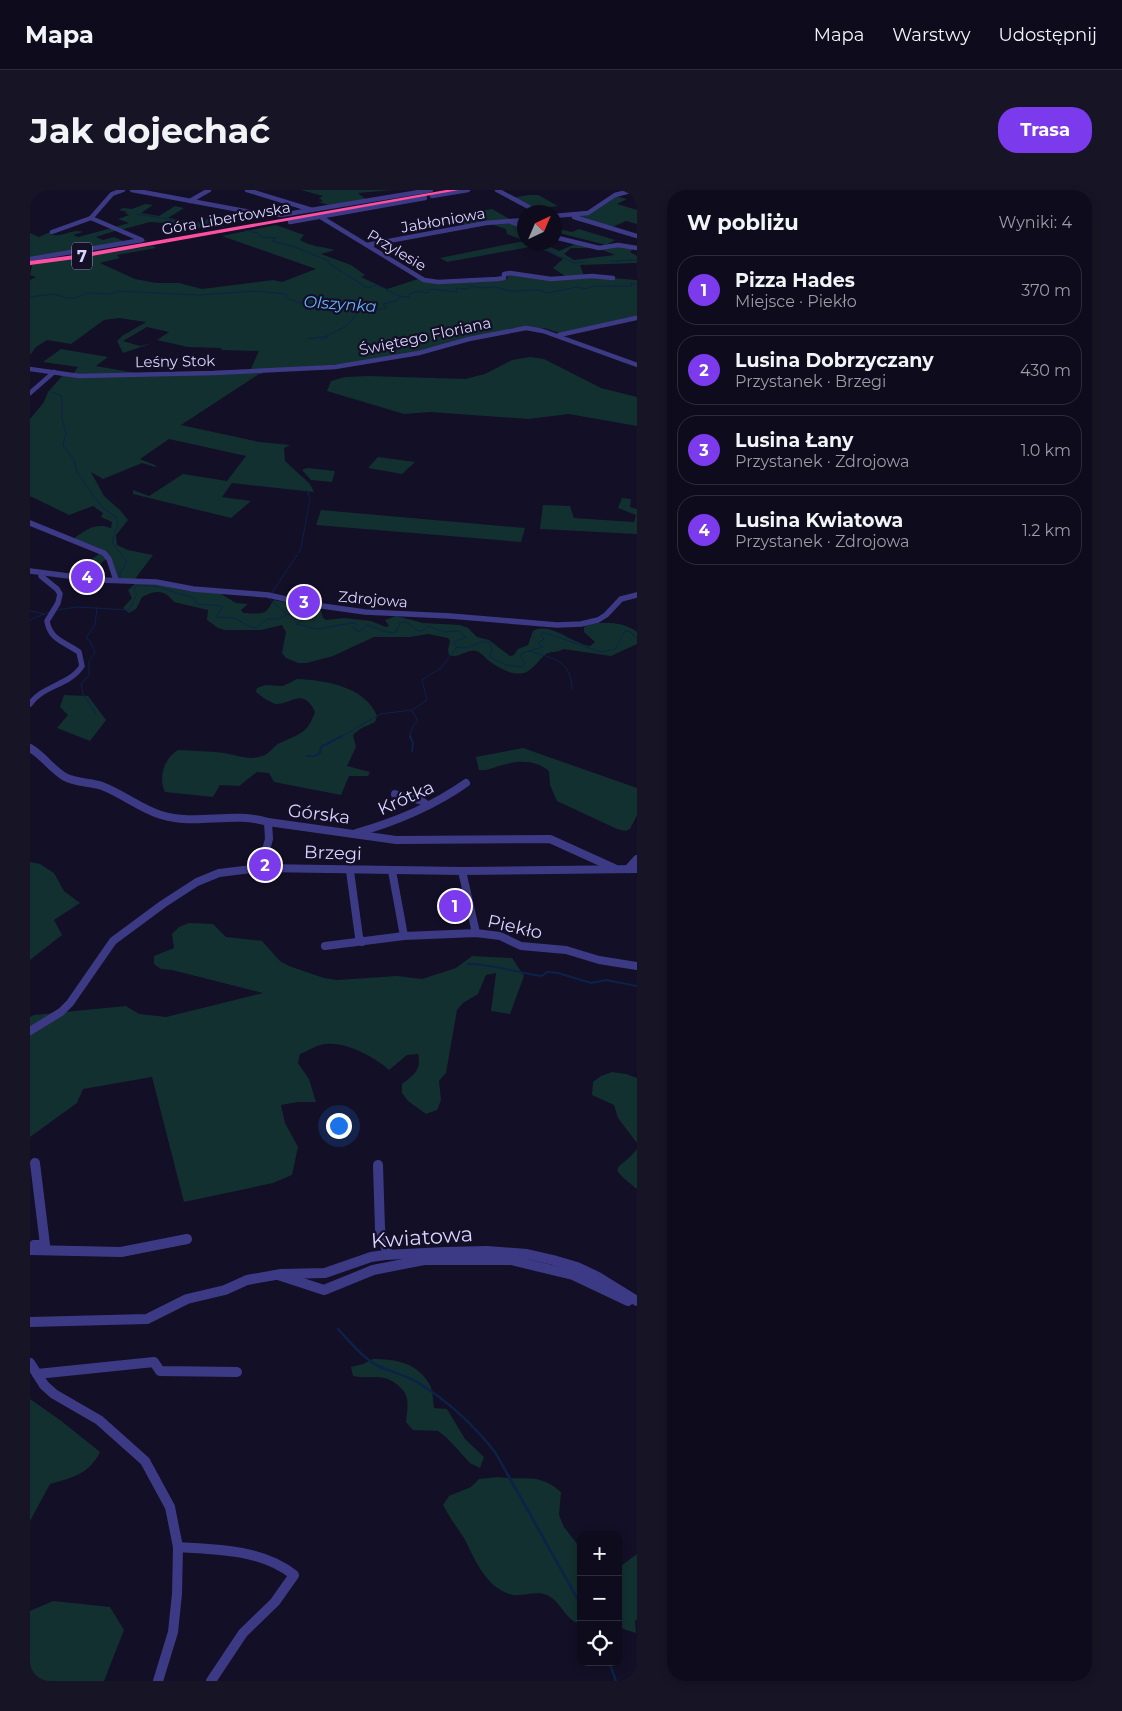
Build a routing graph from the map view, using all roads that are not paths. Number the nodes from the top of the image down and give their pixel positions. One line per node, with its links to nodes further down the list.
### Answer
1 (123, 190): 20 (street)
2 (132, 190): 14 (street, Góra Libertowska)
3 (210, 190): 14 (street)
4 (247, 190): 16 (street)
5 (431, 190): 16 (street, Góra Libertowska)
6 (445, 190): 12 (highway, Góra Libertowska / 7)
7 (456, 190): 11 (highway, Góra Libertowska / 7)
8 (468, 190): 11 (street, Góra Libertowska)
9 (497, 190): 15 (street)
10 (634, 190): 17 (street)
11 (435, 195): 12 (highway, Góra Libertowska / 7); 13 (highway)
12 (411, 198): 28 (highway, Góra Libertowska / 7)
13 (425, 198): 18 (street, Góra Libertowska)
14 (190, 201): 16 (street, Góra Libertowska)
15 (525, 205)
16 (312, 211)
17 (571, 215): 19 (street); 26 (street)
18 (320, 216): 22 (street, Góra Libertowska); 29 (street, Przylesie)
19 (562, 216)
20 (91, 218): 25 (street); 31 (street)
21 (517, 221): 23 (street, Jabłoniowa)
22 (290, 222): 28 (highway, 7)
23 (511, 222): 24 (street); 29 (street, Jabłoniowa)
24 (517, 224)
25 (52, 232)
26 (637, 236)
27 (562, 239): 30 (street)
28 (157, 242): 31 (highway, Góra Libertowska / 7)
29 (367, 245): 32 (street, Przylesie)
30 (637, 248)
31 (30, 261)
32 (613, 278)
33 (636, 318): 34 (street, Świętego Floriana)
34 (557, 336): 35 (street, Świętego Floriana); 37 (street, Świętego Floriana)
35 (637, 365)
36 (30, 369): 38 (street, Leśny Stok)
37 (296, 369): 38 (street, Leśny Stok)
38 (54, 372): 39 (street)
39 (30, 392)
40 (30, 523): 43 (street)
41 (30, 571): 42 (street, Zdrojowa)
42 (41, 572): 43 (street, Zdrojowa); 45 (street)
43 (116, 580): 44 (street, Zdrojowa)
44 (637, 595)
45 (30, 704)
46 (30, 748): 50 (street, Górska)
47 (466, 784): 49 (street, Krótka)
48 (395, 794): 49 (street)
49 (427, 805): 51 (street, Krótka)
50 (268, 822): 51 (street, Górska); 53 (street)
51 (356, 833): 54 (street, Górska)
52 (637, 859): 55 (street)
53 (260, 868): 57 (street, Brzegi); 65 (street, Brzegi)
54 (617, 869): 55 (street, Brzegi); 59 (street, Brzegi)
55 (628, 869): 56 (street, Brzegi)
56 (637, 869)
57 (350, 871): 58 (street, Brzegi); 62 (street)
58 (392, 871): 59 (street, Brzegi); 61 (street)
59 (462, 871): 60 (street)
60 (476, 933): 61 (street, Piekło); 64 (street, Piekło)
61 (404, 936): 62 (street, Piekło)
62 (362, 942): 63 (street, Piekło)
63 (326, 946)
64 (637, 966)
65 (30, 1032)
66 (35, 1163): 69 (street)
67 (378, 1165): 71 (street)
68 (187, 1239): 70 (street)
69 (30, 1245)
70 (30, 1250)
71 (388, 1254): 72 (street, Kwiatowa); 73 (street, Kwiatowa)
72 (276, 1274): 74 (street); 75 (street, Kwiatowa)
73 (637, 1301)
74 (637, 1306)
75 (30, 1322)
76 (30, 1363): 78 (street)
77 (237, 1372): 78 (street)
78 (37, 1374): 79 (street)
79 (178, 1547): 80 (street); 81 (street)
80 (158, 1681)
81 (211, 1681)

